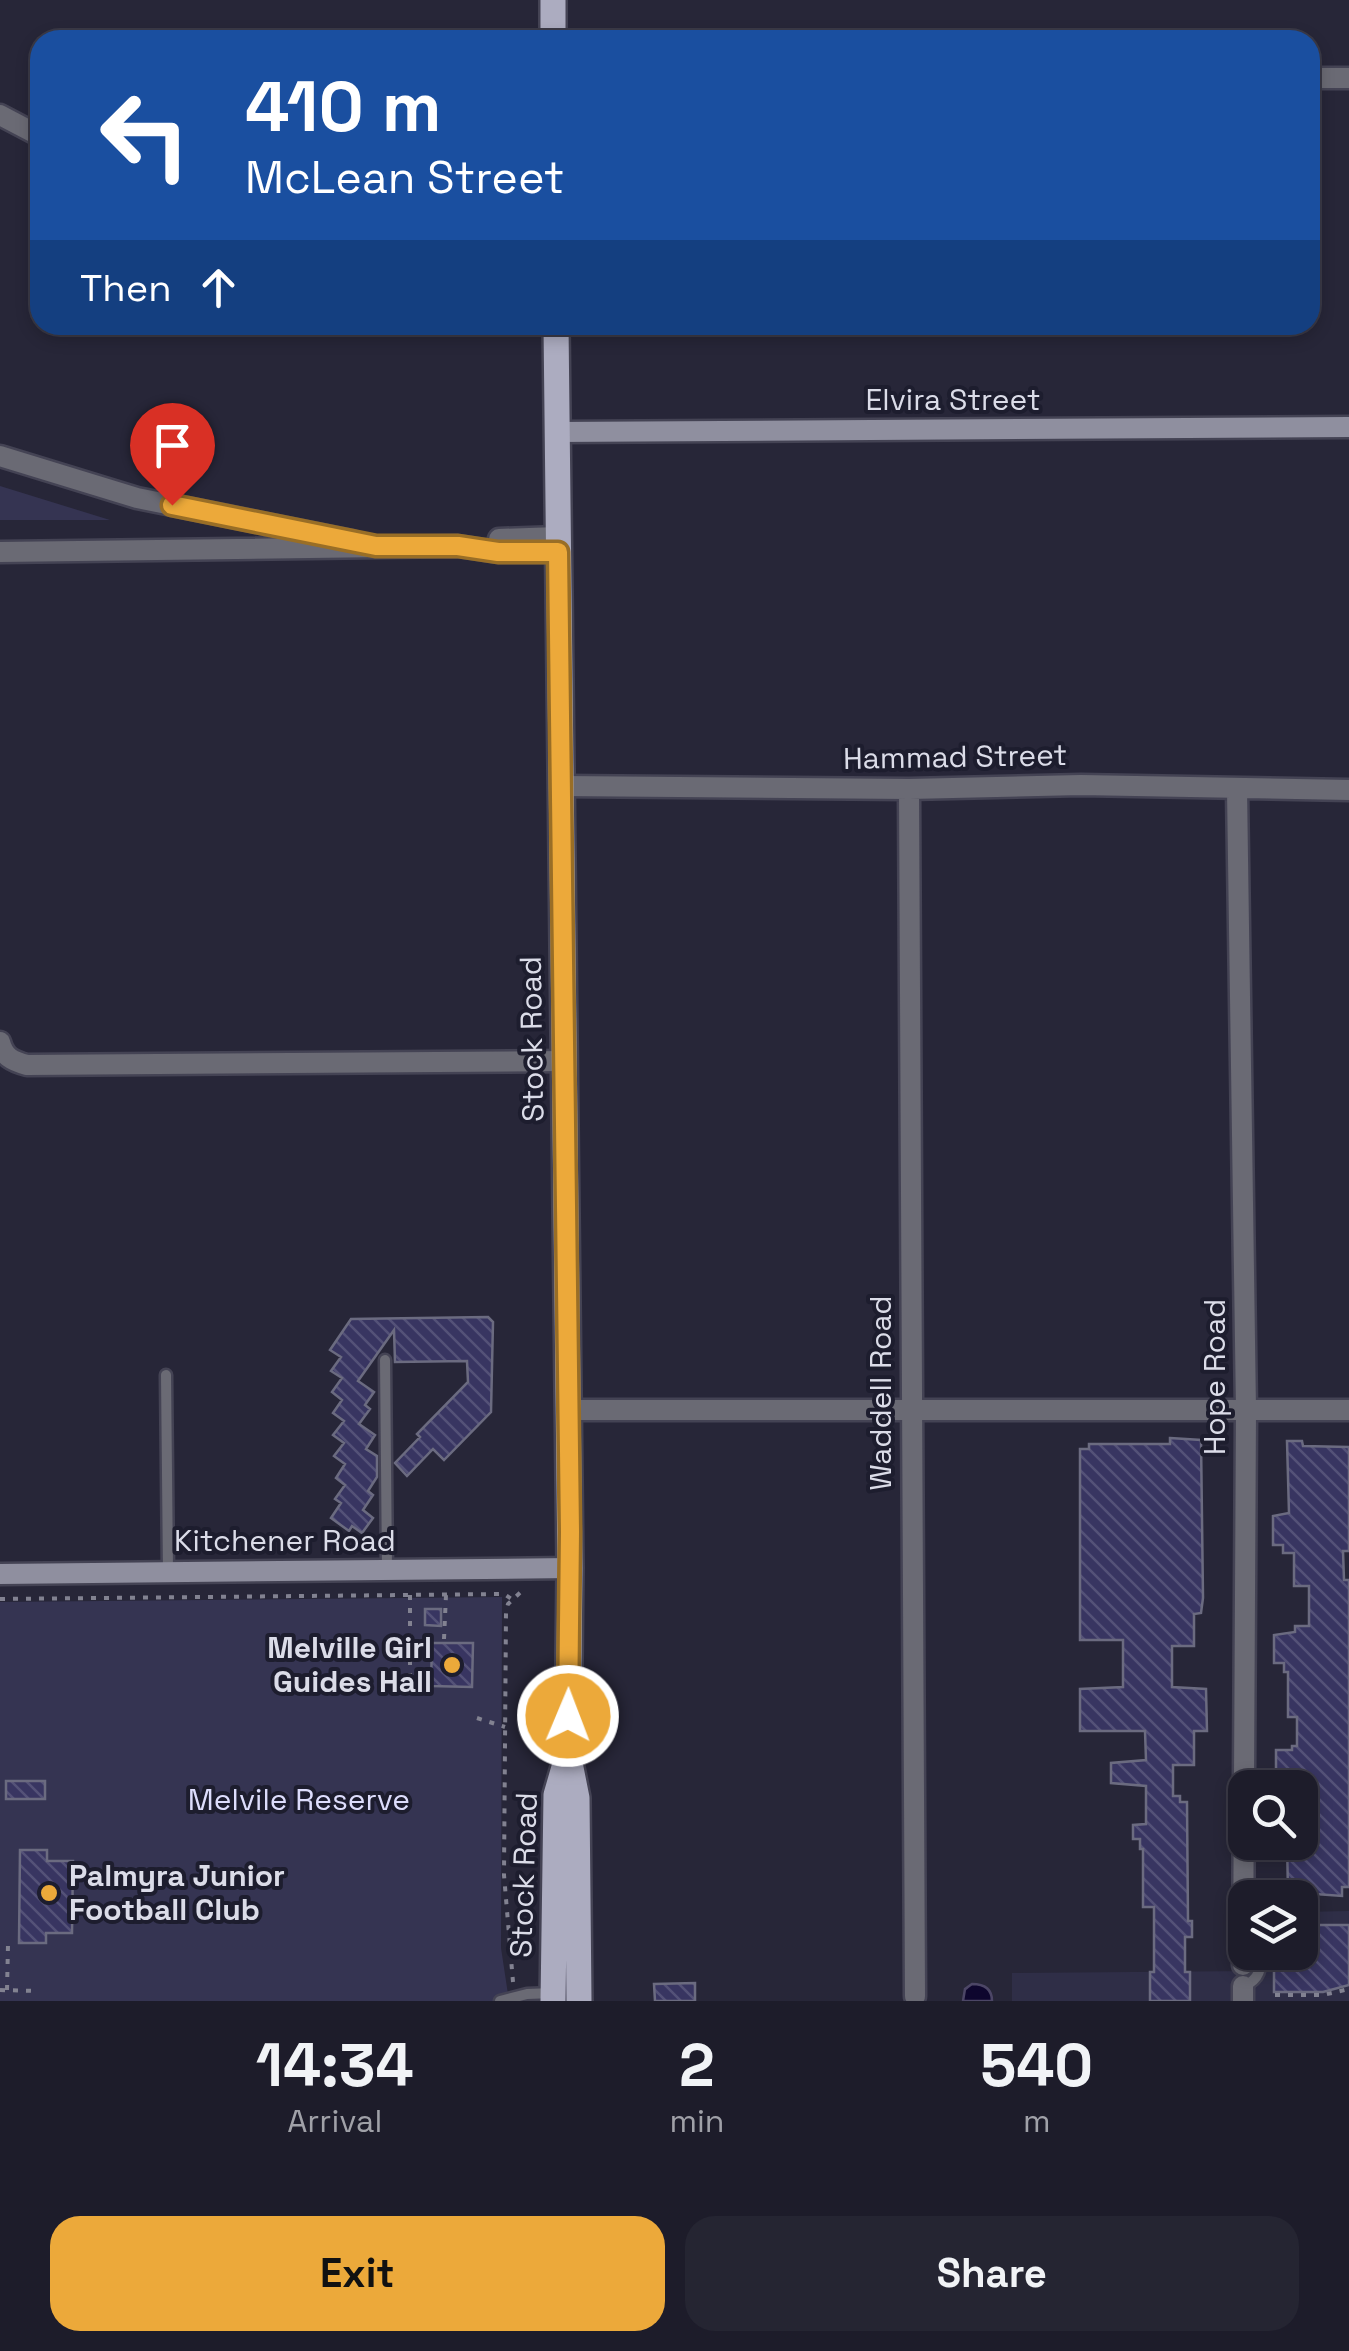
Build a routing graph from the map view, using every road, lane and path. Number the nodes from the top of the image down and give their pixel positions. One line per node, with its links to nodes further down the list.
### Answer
1 (553, 0): 2 (main road)
2 (553, 30)
3 (1320, 78): 4 (street)
4 (1349, 78)
5 (0, 115): 6 (street)
6 (30, 131)
7 (556, 335): 9 (main road, Stock Road)
8 (1349, 427): 9 (street, Elvira Street)
9 (557, 432): 11 (main road, Stock Road)
10 (0, 456): 12 (street)
11 (558, 544): 12 (street); 14 (main road, Stock Road)
12 (376, 546): 13 (street)
13 (0, 552)
14 (562, 786): 15 (street, Hammad Street); 19 (main road, Stock Road)
15 (909, 789): 16 (street, Hammad Street); 25 (street, Waddell Road)
16 (1237, 789): 17 (street, Hammad Street); 23 (street, Hope Road)
17 (1349, 790)
18 (0, 1042): 19 (street)
19 (565, 1061): 22 (main road, Stock Road)
20 (384, 1360): 27 (lane)
21 (166, 1375): 28 (lane)
22 (568, 1410): 25 (street); 26 (main road, Stock Road)
23 (1246, 1410): 24 (street); 25 (street); 41 (street, Hope Road)
24 (1349, 1410)
25 (912, 1412): 48 (street, Waddell Road)
26 (570, 1568): 27 (street, Kitchener Road); 49 (main road, Stock Road)
27 (387, 1570): 28 (street, Kitchener Road)
28 (168, 1572): 29 (street, Kitchener Road)
29 (0, 1574)
30 (526, 1583): 34 (path)
31 (410, 1595): 32 (path); 33 (path); 36 (path)
32 (446, 1595): 34 (path); 35 (path)
33 (0, 1599)
34 (513, 1600): 38 (path)
35 (444, 1640)
36 (402, 1688)
37 (477, 1718): 38 (path)
38 (505, 1727): 42 (path)
39 (8, 1945): 45 (path)
40 (1260, 1970): 41 (lane)
41 (1243, 1984)
42 (514, 1987)
43 (1349, 1988): 47 (path)
44 (0, 1990): 45 (path)
45 (9, 1990): 46 (path); 50 (path)
46 (38, 1991)
47 (1276, 1995)
48 (916, 1996)
49 (566, 1997): 51 (lane)
50 (10, 2001)
51 (500, 2001)

